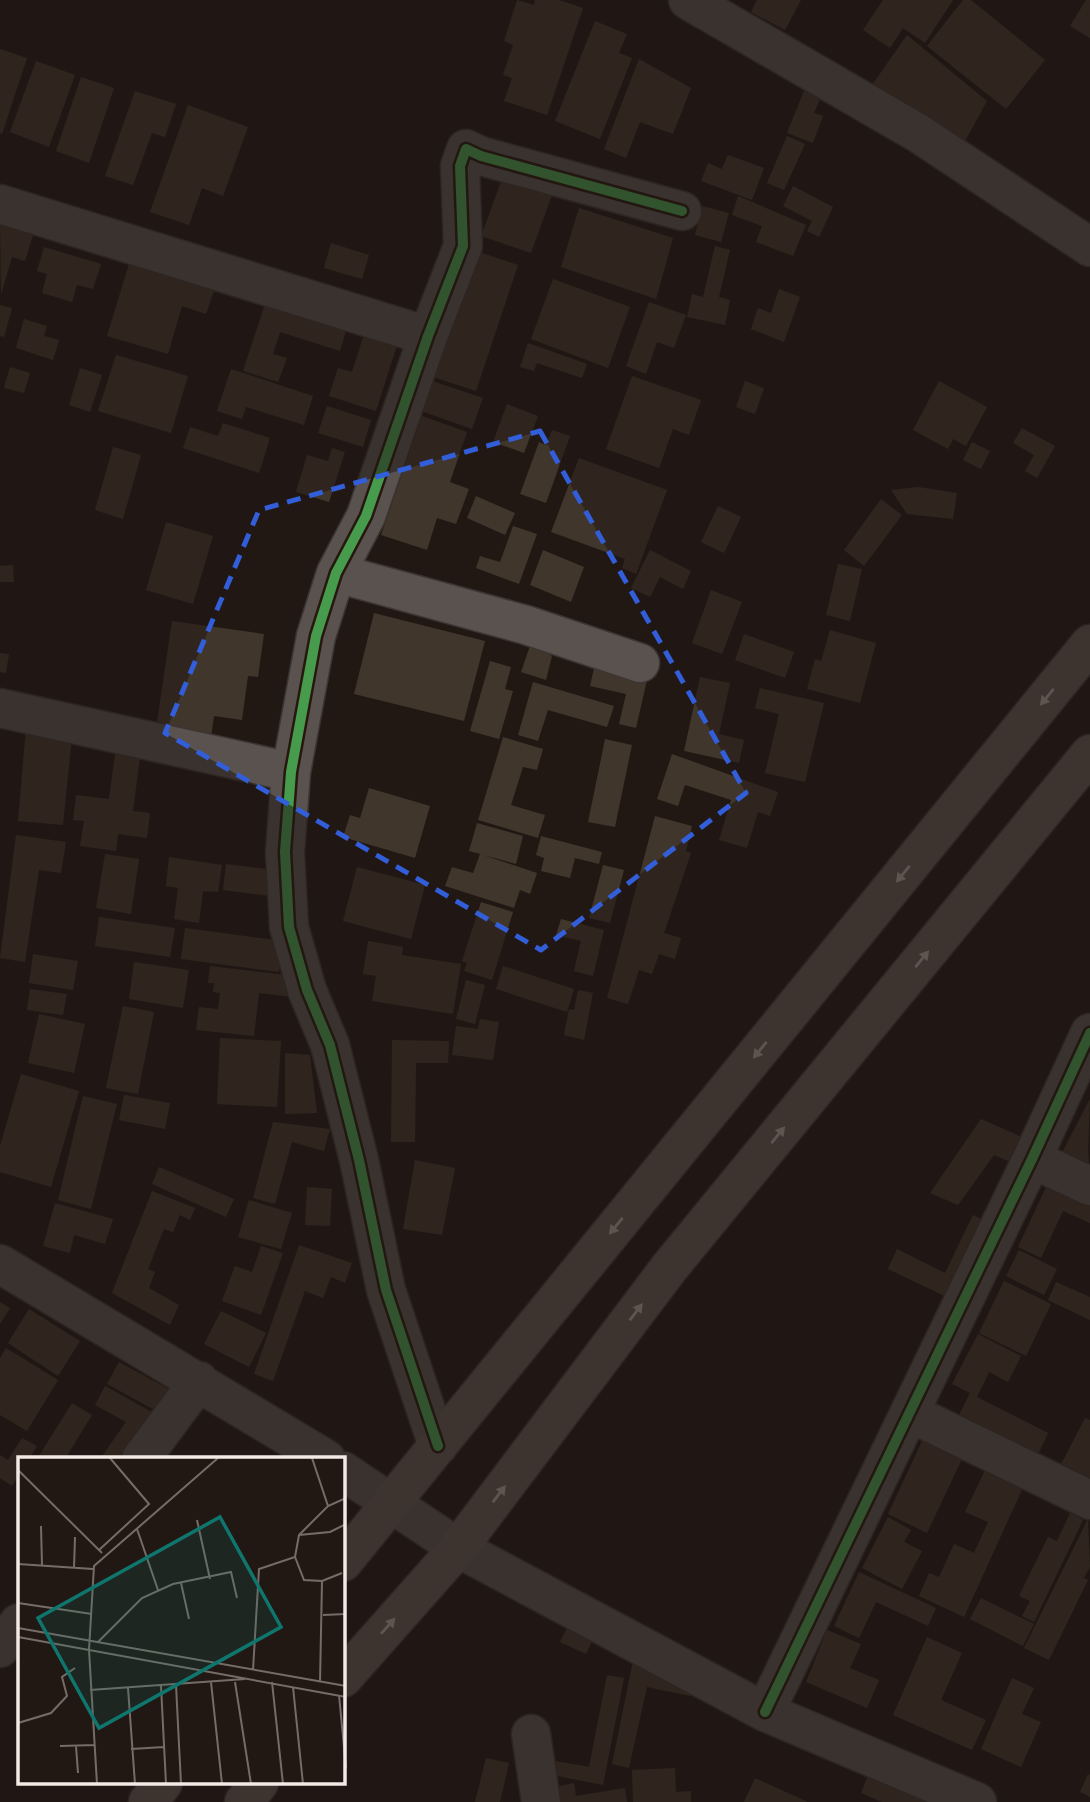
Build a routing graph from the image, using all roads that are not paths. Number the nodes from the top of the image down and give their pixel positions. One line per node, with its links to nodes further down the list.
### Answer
1 (688, 0): 4 (street)
2 (0, 204): 5 (street)
3 (682, 211): 5 (street)
4 (1090, 247)
5 (428, 336): 6 (street)
6 (336, 573): 8 (street); 11 (street)
7 (1090, 644): 18 (main road, one-way to 18)
8 (640, 663)
9 (0, 708): 11 (street)
10 (1090, 754): 24 (main road, one-way to 10)
11 (291, 772): 18 (street)
12 (1090, 1033): 13 (street)
13 (1032, 1159): 14 (street); 17 (street)
14 (1090, 1186)
15 (0, 1264): 16 (street)
16 (199, 1381): 19 (street); 20 (street)
17 (910, 1413): 22 (street); 29 (street)
18 (438, 1446): 23 (main road)
19 (142, 1457)
20 (323, 1457)
21 (345, 1472): 23 (street)
22 (1090, 1500)
23 (391, 1503): 24 (street); 25 (main road)
24 (458, 1548): 28 (main road, one-way to 24); 29 (street)
25 (345, 1560)
26 (18, 1624): 27 (street)
27 (0, 1648)
28 (345, 1676)
29 (765, 1712): 36 (street)
30 (531, 1734): 35 (street)
31 (162, 1784): 33 (main road)
32 (258, 1784): 34 (main road)
33 (148, 1802)
34 (244, 1802)
35 (541, 1802)
36 (977, 1802)

